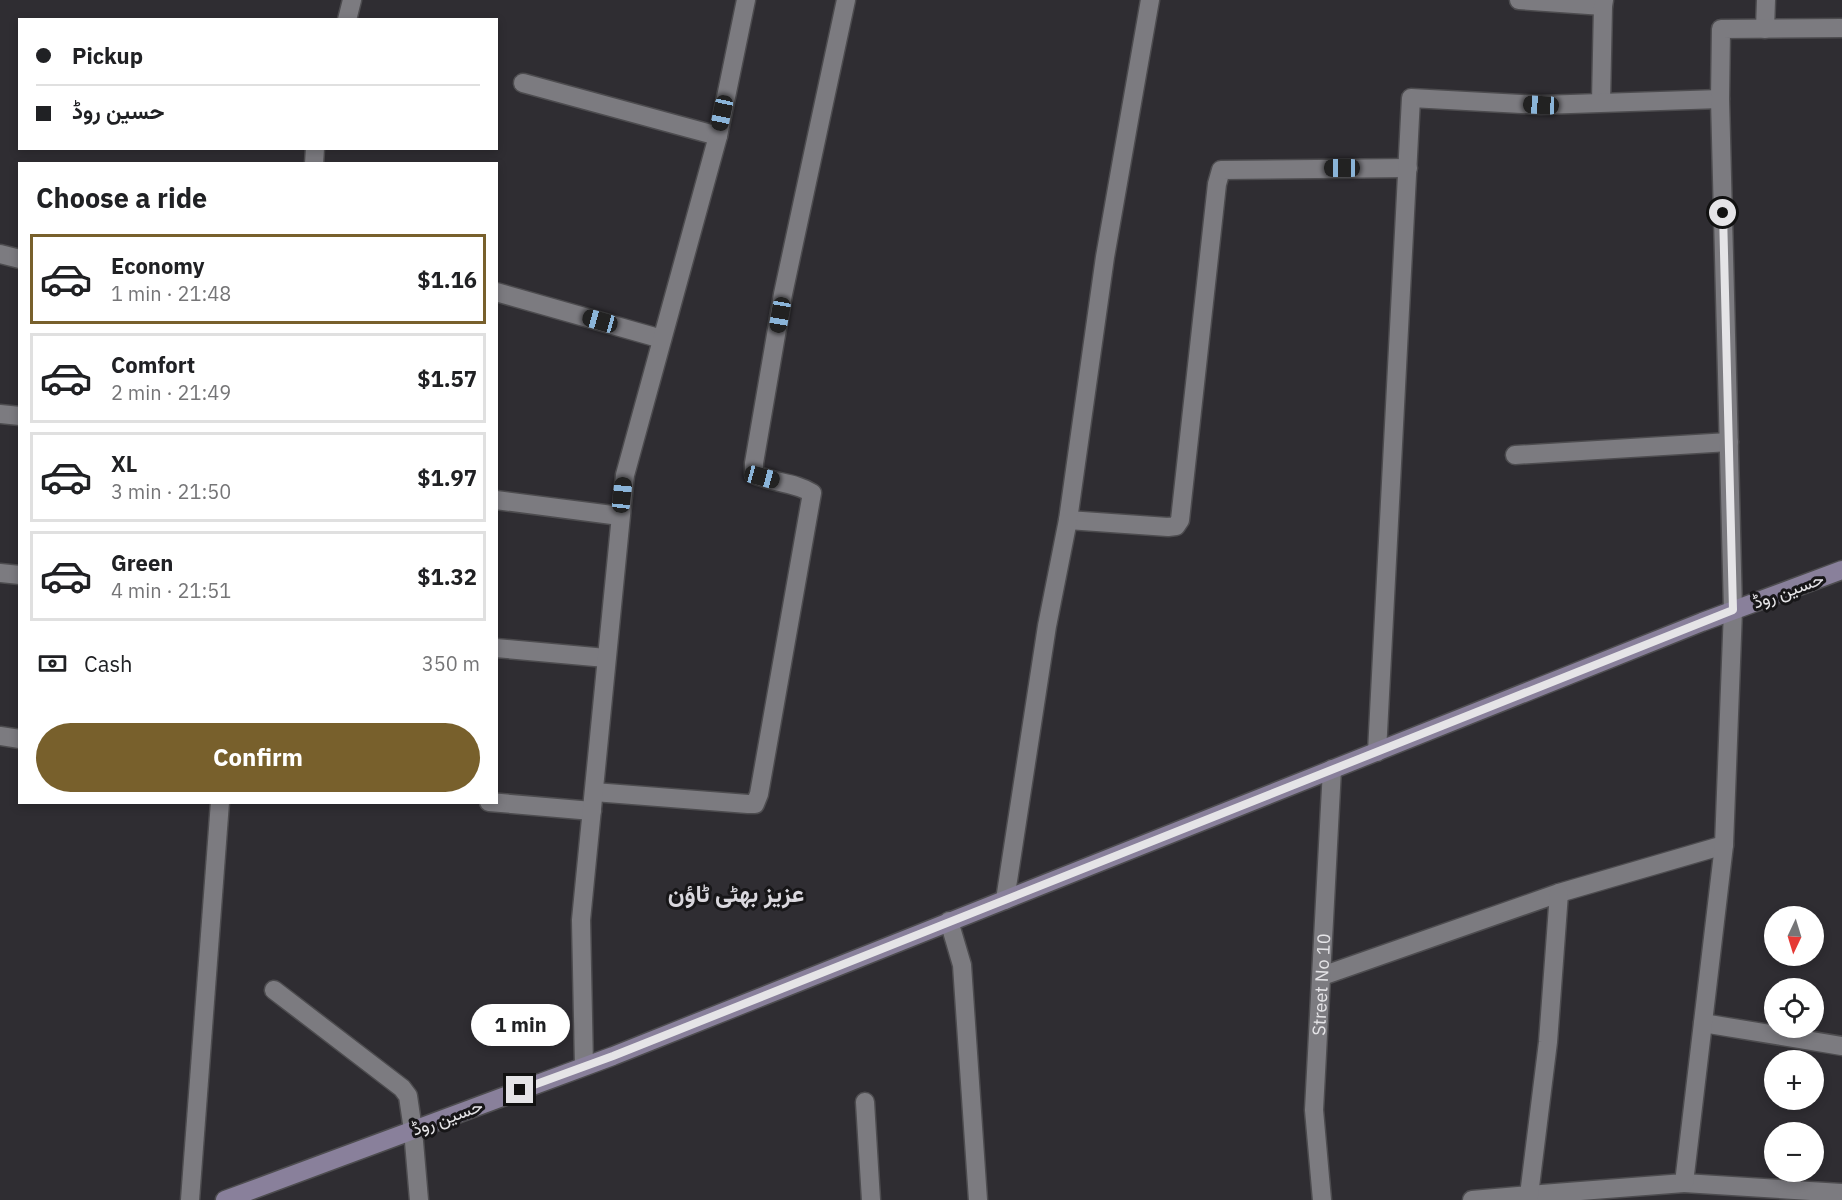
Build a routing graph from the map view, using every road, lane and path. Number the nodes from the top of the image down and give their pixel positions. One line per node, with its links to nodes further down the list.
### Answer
1 (352, 0): 8 (street)
2 (746, 0): 14 (street)
3 (846, 0): 37 (street)
4 (1150, 0): 26 (street)
5 (1519, 0): 7 (street)
6 (1766, 0): 10 (street)
7 (1603, 3): 13 (street)
8 (347, 18)
9 (1842, 28): 10 (street)
10 (1765, 29): 12 (street)
11 (523, 83): 14 (street)
12 (1720, 99): 13 (street); 22 (street)
13 (1601, 102): 15 (street)
14 (718, 136): 19 (street)
15 (1408, 168): 26 (street); 35 (street)
16 (0, 254): 17 (street)
17 (18, 258)
18 (498, 293): 19 (street)
19 (663, 339): 25 (street)
20 (0, 414): 21 (street)
21 (18, 416)
22 (1729, 442): 23 (street); 30 (street)
23 (1515, 455)
24 (498, 500): 25 (street)
25 (620, 516): 32 (street)
26 (1068, 520): 43 (street)
27 (1842, 570): 30 (street, حسین روڈ)
28 (0, 573): 29 (street)
29 (18, 575)
30 (1733, 610): 35 (street, حسین روڈ); 41 (street)
31 (498, 648): 32 (street)
32 (606, 658): 37 (street)
33 (0, 736): 34 (street)
34 (18, 739)
35 (1377, 752): 36 (street, حسین روڈ)
36 (1332, 769): 43 (street, حسین روڈ); 45 (street, Street No 10)
37 (594, 792): 40 (street)
38 (498, 803): 40 (street)
39 (220, 804): 57 (street)
40 (592, 811): 49 (street)
41 (1724, 845): 42 (street); 47 (street)
42 (1559, 893): 45 (street); 55 (street)
43 (1005, 900): 44 (street, حسین روڈ)
44 (949, 921): 49 (street, حسین روڈ); 60 (street)
45 (1322, 976): 61 (street, Street No 10)
46 (274, 990): 51 (street)
47 (1703, 1023): 48 (street); 52 (street)
48 (1842, 1046)
49 (584, 1066): 51 (street, حسین روڈ)
50 (865, 1102): 59 (street)
51 (413, 1130): 56 (street, حسین روڈ); 58 (street)
52 (1684, 1183): 53 (street); 54 (street)
53 (1842, 1193)
54 (1611, 1194): 55 (street)
55 (1529, 1195): 62 (street)
56 (236, 1198)
57 (190, 1200)
58 (419, 1200)
59 (871, 1200)
60 (978, 1200)
61 (1322, 1200)
62 (1472, 1200)

